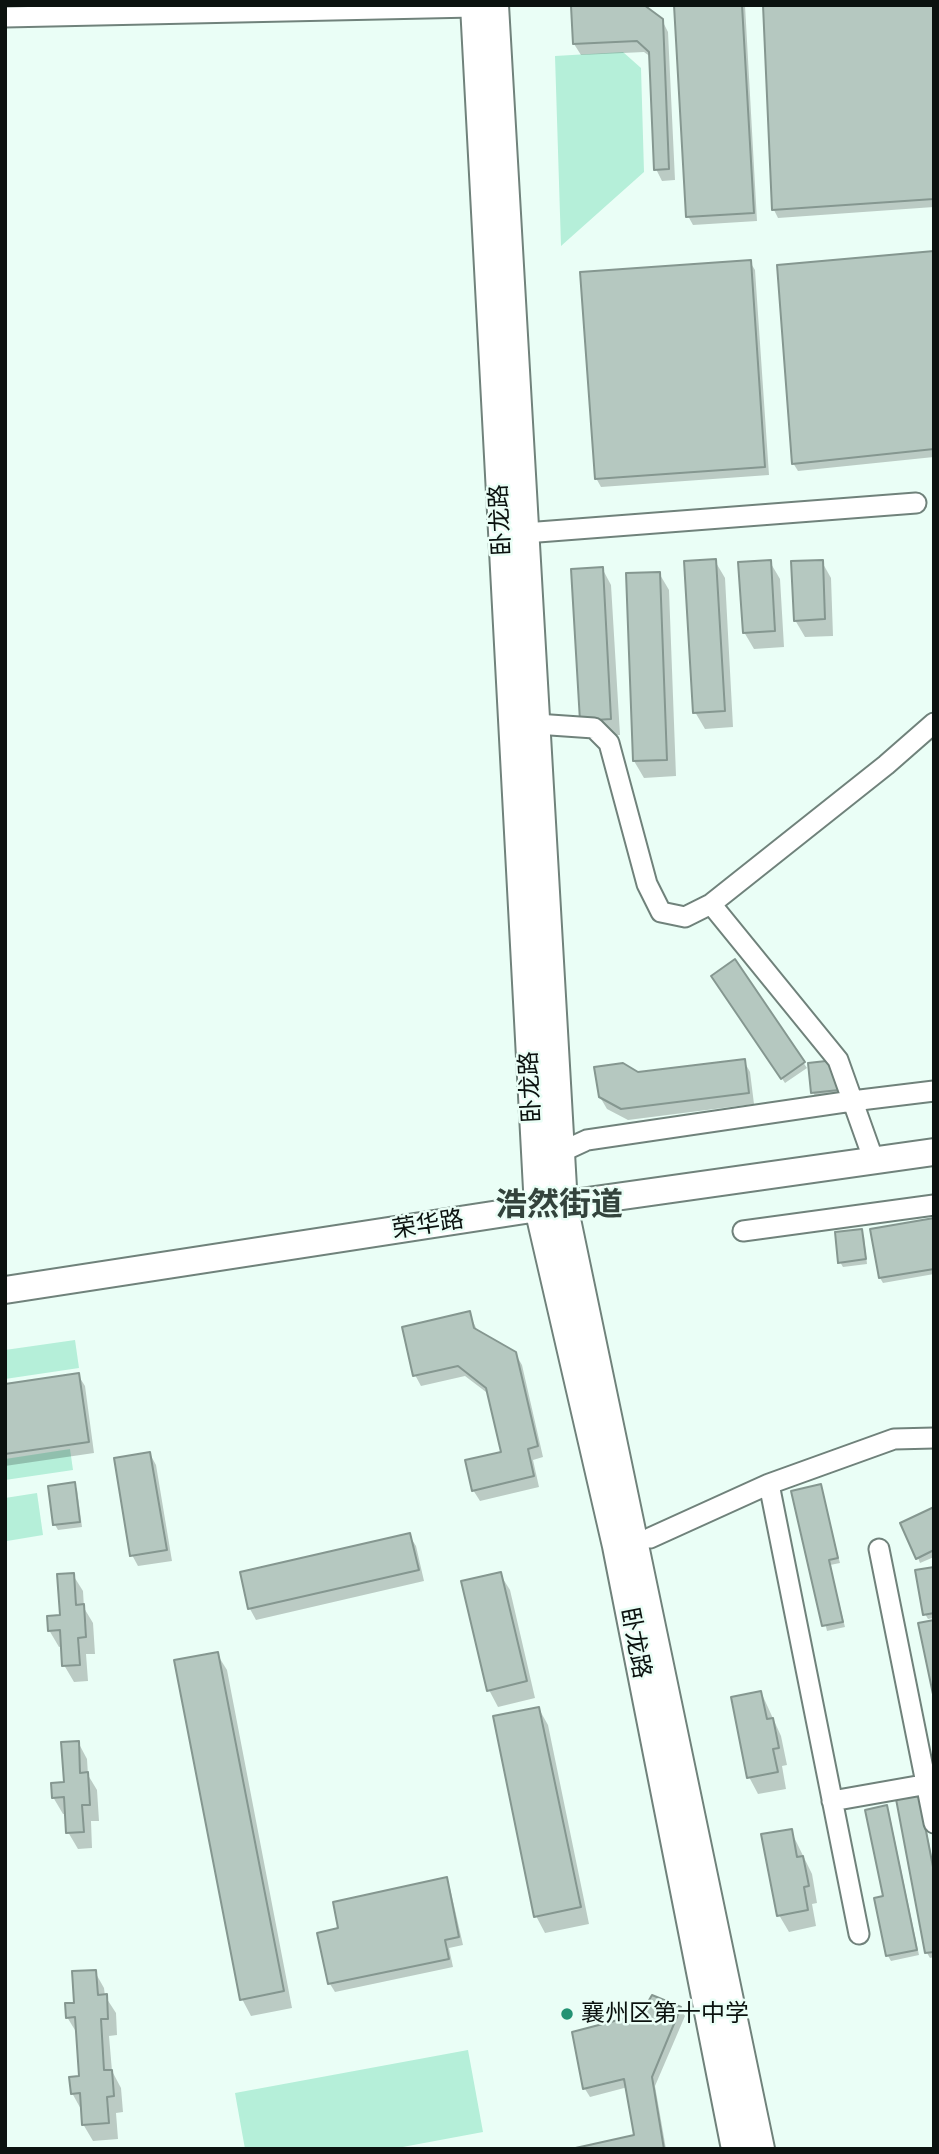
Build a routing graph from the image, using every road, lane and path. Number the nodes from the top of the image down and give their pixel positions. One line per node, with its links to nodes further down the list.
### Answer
1 (481, 6): 2 (street); 4 (main road, 卧龙路); 15 (main road, 卧龙路)
2 (5, 17)
3 (916, 503): 4 (street)
4 (525, 533): 6 (main road, 卧龙路)
5 (934, 723): 7 (street)
6 (536, 724): 7 (street); 10 (main road, 卧龙路)
7 (711, 904): 9 (street)
8 (934, 1091): 9 (street)
9 (852, 1101): 10 (street); 12 (street)
10 (561, 1152): 13 (main road, 卧龙路)
11 (934, 1152): 12 (main road, 荣华路)
12 (874, 1161): 13 (main road, 荣华路)
13 (564, 1205): 15 (main road, 荣华路); 27 (main road, 卧龙路)
14 (934, 1205): 16 (street)
15 (538, 1208): 17 (main road, 荣华路); 26 (main road, 卧龙路)
16 (744, 1231)
17 (5, 1290)
18 (934, 1438): 19 (street)
19 (769, 1484): 20 (street); 23 (street)
20 (650, 1538)
21 (879, 1549): 22 (street)
22 (930, 1783): 23 (street); 24 (street)
23 (832, 1801): 25 (street)
24 (934, 1823)
25 (859, 1934)
26 (736, 2149)
27 (761, 2149)

